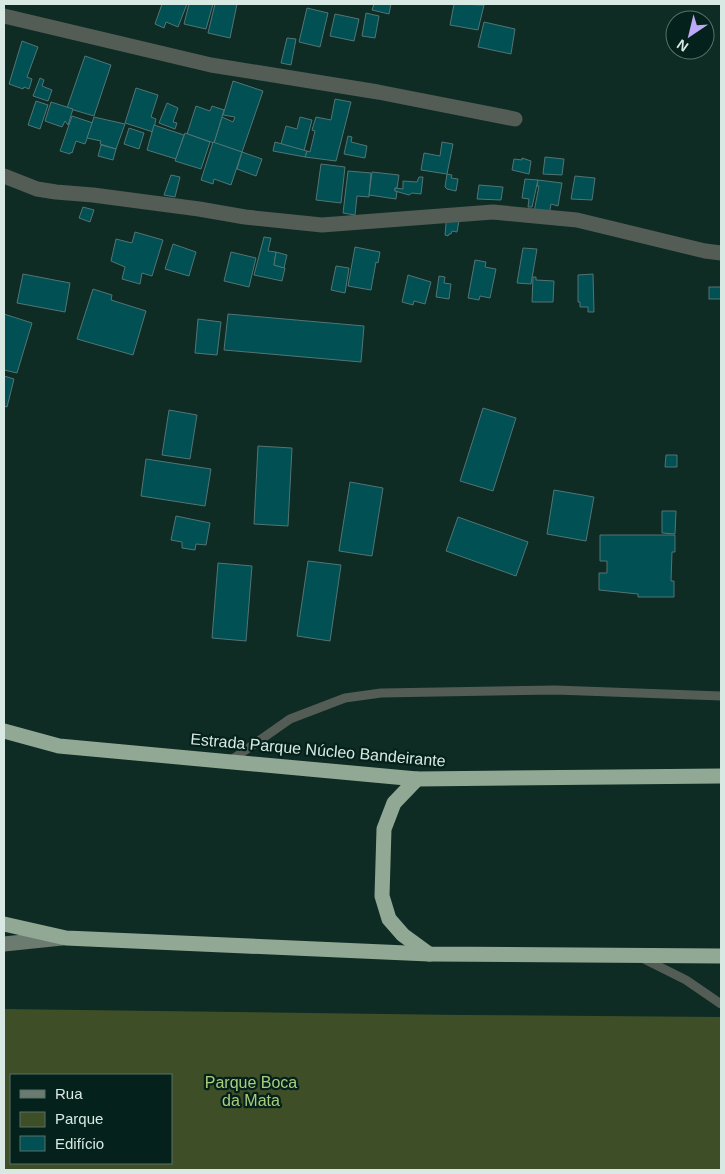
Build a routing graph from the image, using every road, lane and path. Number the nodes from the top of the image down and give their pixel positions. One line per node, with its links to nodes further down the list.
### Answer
1 (4, 16): 2 (street)
2 (515, 119)
3 (4, 176): 4 (street)
4 (721, 253)
5 (721, 696): 7 (lane)
6 (4, 731): 7 (highway, Estrada Parque Núcleo Bandeirante)
7 (230, 761): 9 (highway, Estrada Parque Núcleo Bandeirante)
8 (721, 776): 9 (highway, Estrada Parque Núcleo Bandeirante)
9 (417, 779): 13 (highway)
10 (4, 924): 11 (highway)
11 (66, 938): 12 (street); 13 (highway)
12 (4, 944)
13 (429, 954): 14 (highway)
14 (638, 955): 15 (highway); 16 (lane)
15 (721, 956)
16 (721, 1004)

